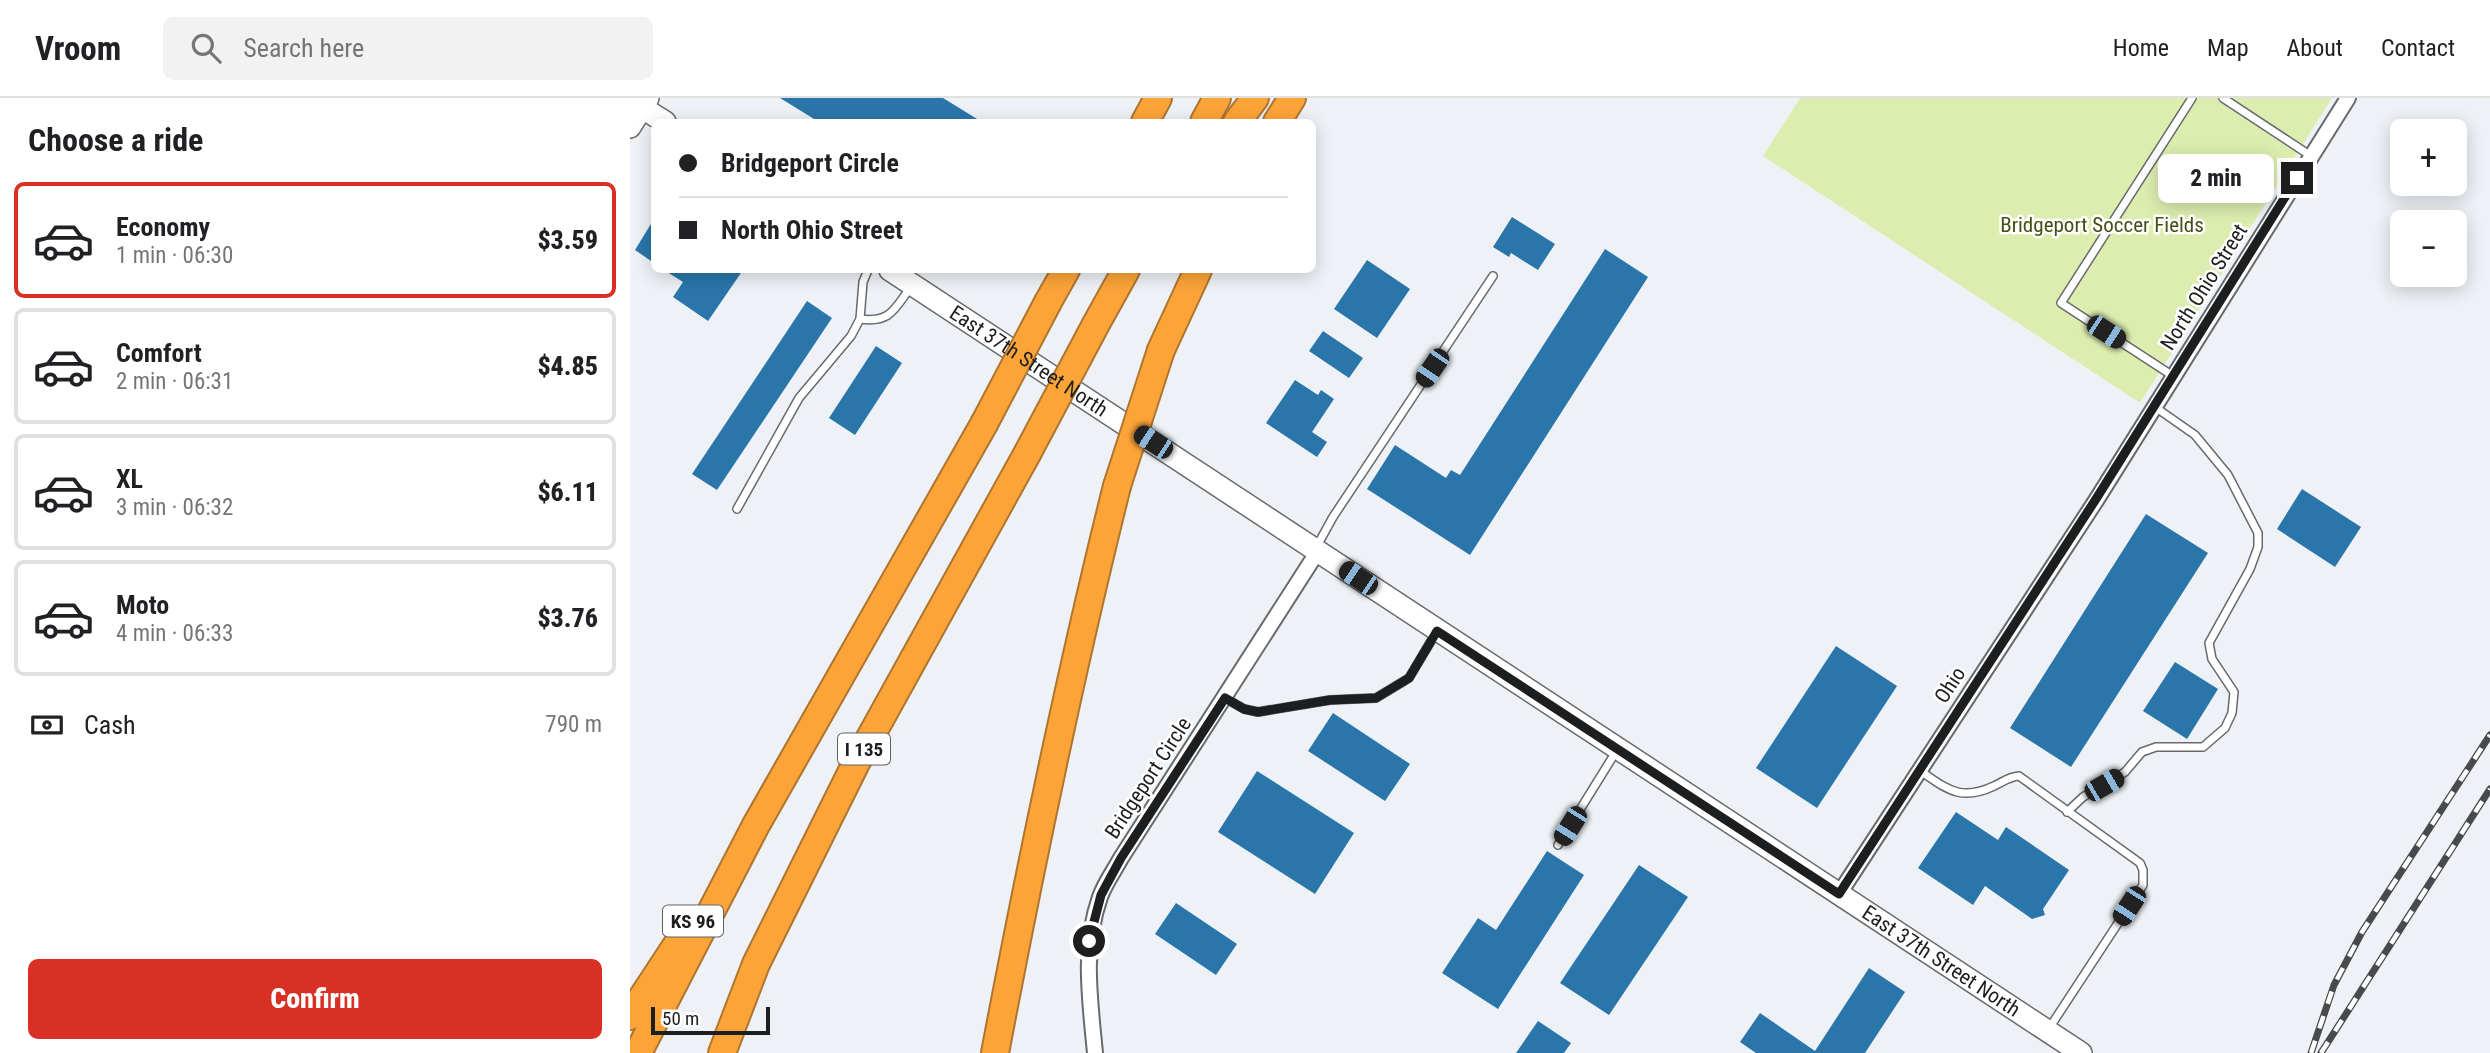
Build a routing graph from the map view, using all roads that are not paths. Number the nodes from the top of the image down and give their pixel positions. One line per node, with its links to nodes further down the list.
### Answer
1 (1158, 98): 10 (highway)
2 (1217, 98): 11 (highway)
3 (1255, 98): 12 (highway)
4 (1292, 98): 13 (highway)
5 (2192, 98): 24 (lane)
6 (2223, 98): 15 (lane)
7 (2347, 98): 15 (street, North Ohio Street)
8 (640, 102): 9 (main road); 14 (main road)
9 (661, 119)
10 (1147, 119)
11 (1206, 119)
12 (1239, 119)
13 (1279, 119)
14 (630, 127)
15 (2311, 156): 24 (street, North Ohio Street)
16 (867, 273): 23 (lane)
17 (895, 273): 22 (main road, East 37th Street North)
18 (1064, 273): 34 (highway, I 135, bridge)
19 (1197, 273): 42 (highway, bridge)
20 (1124, 276): 41 (highway, I 135, bridge)
21 (1493, 276): 28 (lane)
22 (912, 284): 23 (lane); 28 (main road, East 37th Street North)
23 (860, 319): 27 (lane)
24 (2173, 376): 25 (street, North Ohio Street)
25 (2154, 406): 26 (street, North Ohio Street); 33 (lane)
26 (2096, 499): 32 (street, Ohio)
27 (737, 509)
28 (1316, 550): 29 (main road, East 37th Street North); 30 (street, Bridgeport Circle)
29 (1437, 631): 30 (lane); 31 (main road, East 37th Street North)
30 (1225, 698): 43 (street, Bridgeport Circle)
31 (1618, 750): 35 (lane); 36 (main road, East 37th Street North)
32 (1919, 770): 33 (lane); 36 (street, Ohio)
33 (2067, 812): 38 (lane)
34 (756, 825): 37 (highway, KS 96); 40 (highway, I 135)
35 (1558, 845)
36 (1839, 894): 38 (main road, East 37th Street North)
37 (630, 1016)
38 (2048, 1031): 39 (main road, East 37th Street North)
39 (2072, 1050)
40 (638, 1053)
41 (722, 1053)
42 (995, 1053)
43 (1095, 1053)

